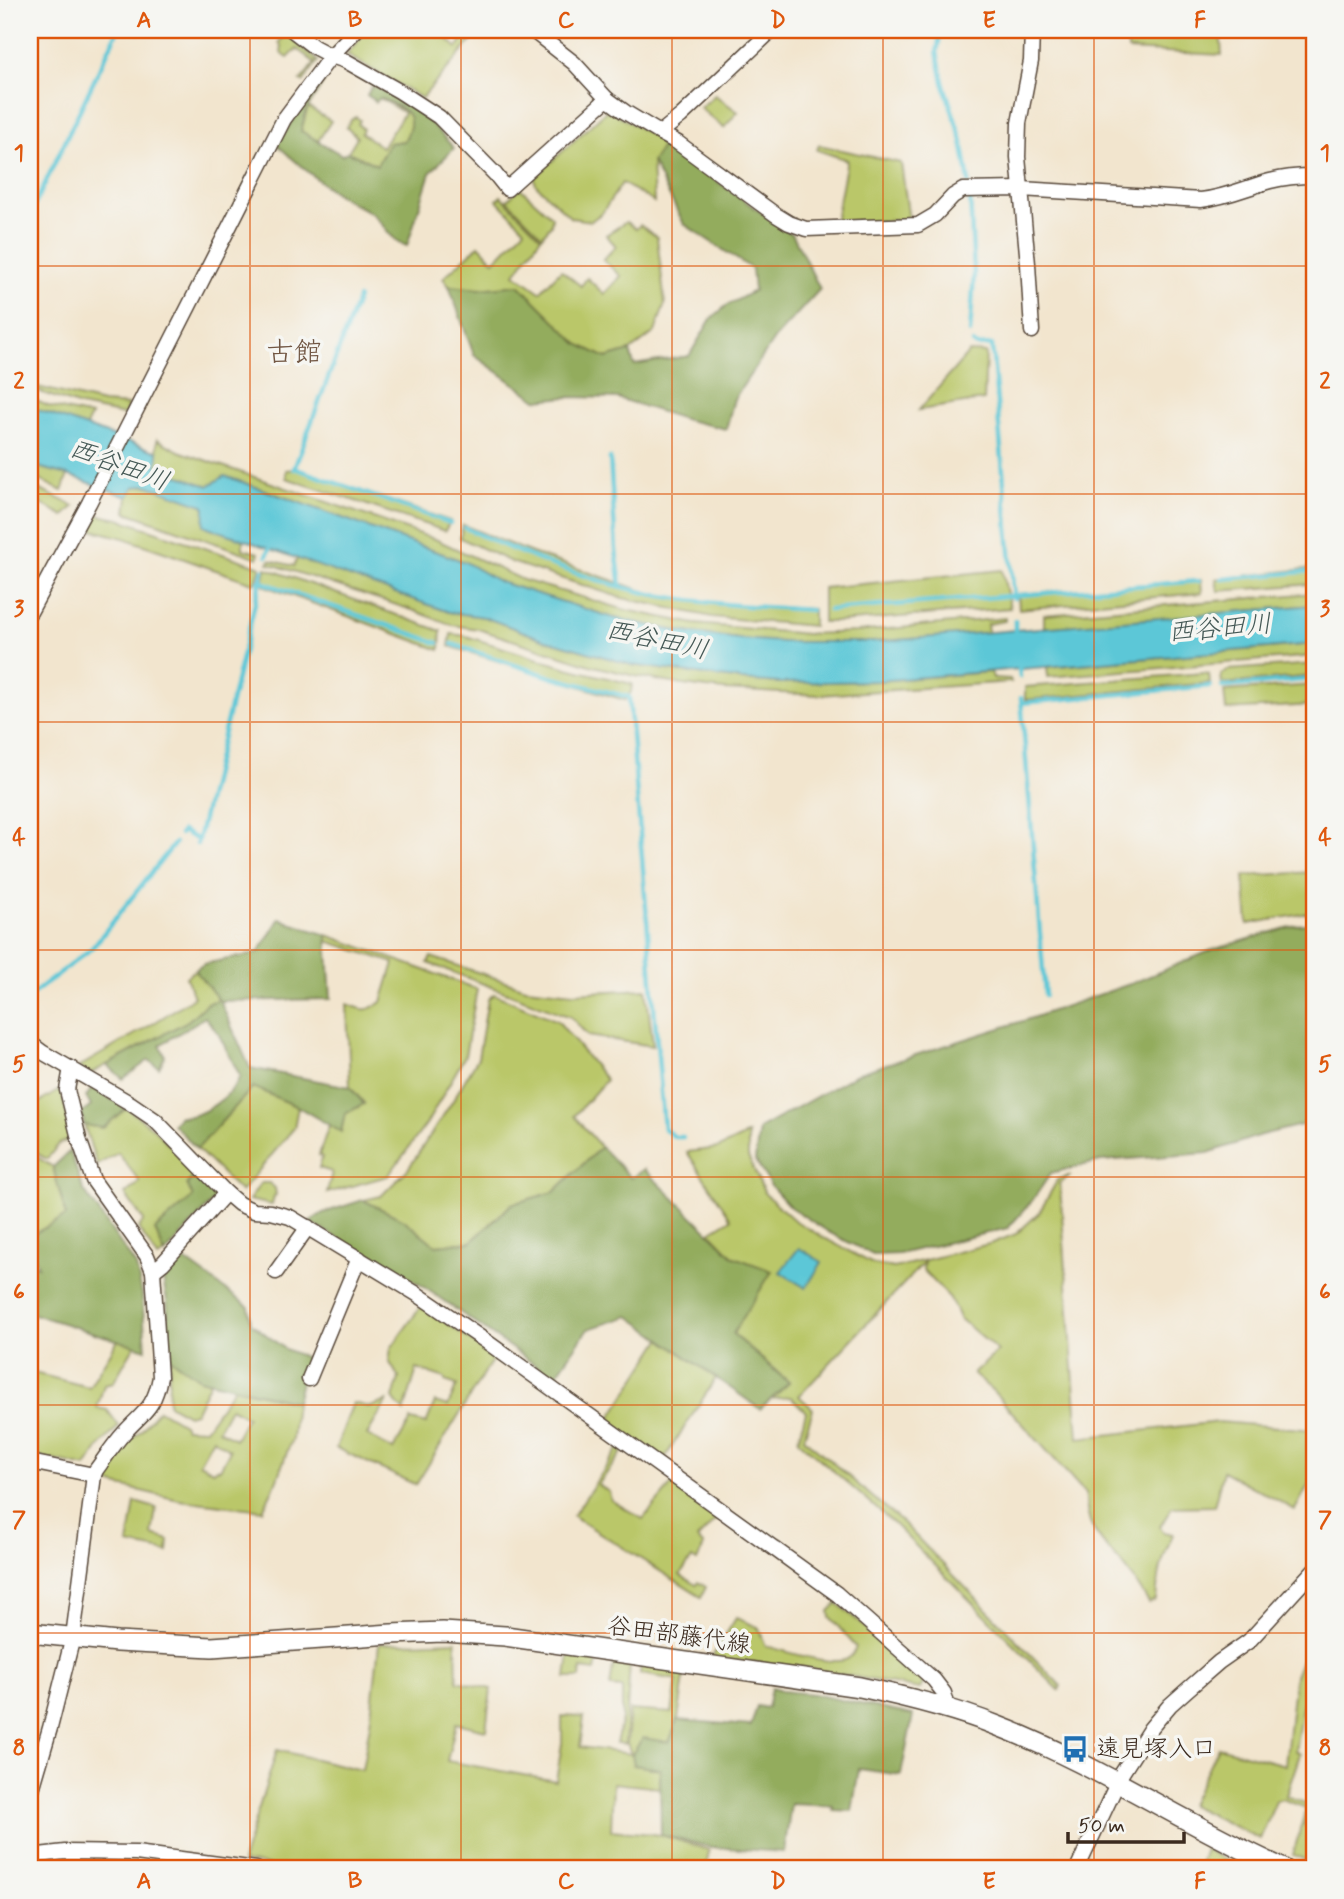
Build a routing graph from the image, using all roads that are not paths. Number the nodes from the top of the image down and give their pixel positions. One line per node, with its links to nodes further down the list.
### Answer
1 (292, 30): 6 (street)
2 (356, 30): 6 (street)
3 (531, 30): 7 (street)
4 (772, 30): 8 (street)
5 (1031, 30): 10 (street)
6 (331, 57): 7 (street); 12 (street)
7 (607, 99): 8 (street)
8 (660, 132): 10 (street)
9 (1314, 176): 10 (street)
10 (1021, 189): 11 (street)
11 (1032, 331)
12 (30, 612)
13 (30, 1043): 14 (street)
14 (71, 1068): 15 (street); 18 (street)
15 (226, 1193): 16 (street); 18 (street)
16 (308, 1227): 17 (street); 19 (street)
17 (359, 1258): 20 (street); 26 (street)
18 (153, 1271): 22 (street)
19 (276, 1272)
20 (309, 1379)
21 (30, 1462): 22 (street)
22 (94, 1475): 25 (street)
23 (1314, 1570): 27 (street)
24 (30, 1633): 25 (main road, 谷田部藤代線)
25 (72, 1637): 26 (main road, 谷田部藤代線); 28 (street)
26 (948, 1709): 27 (main road, 谷田部藤代線)
27 (1118, 1783): 31 (street); 32 (main road, 谷田部藤代線)
28 (30, 1797)
29 (30, 1856): 30 (street)
30 (256, 1869)
31 (1077, 1869)
32 (1284, 1869)

